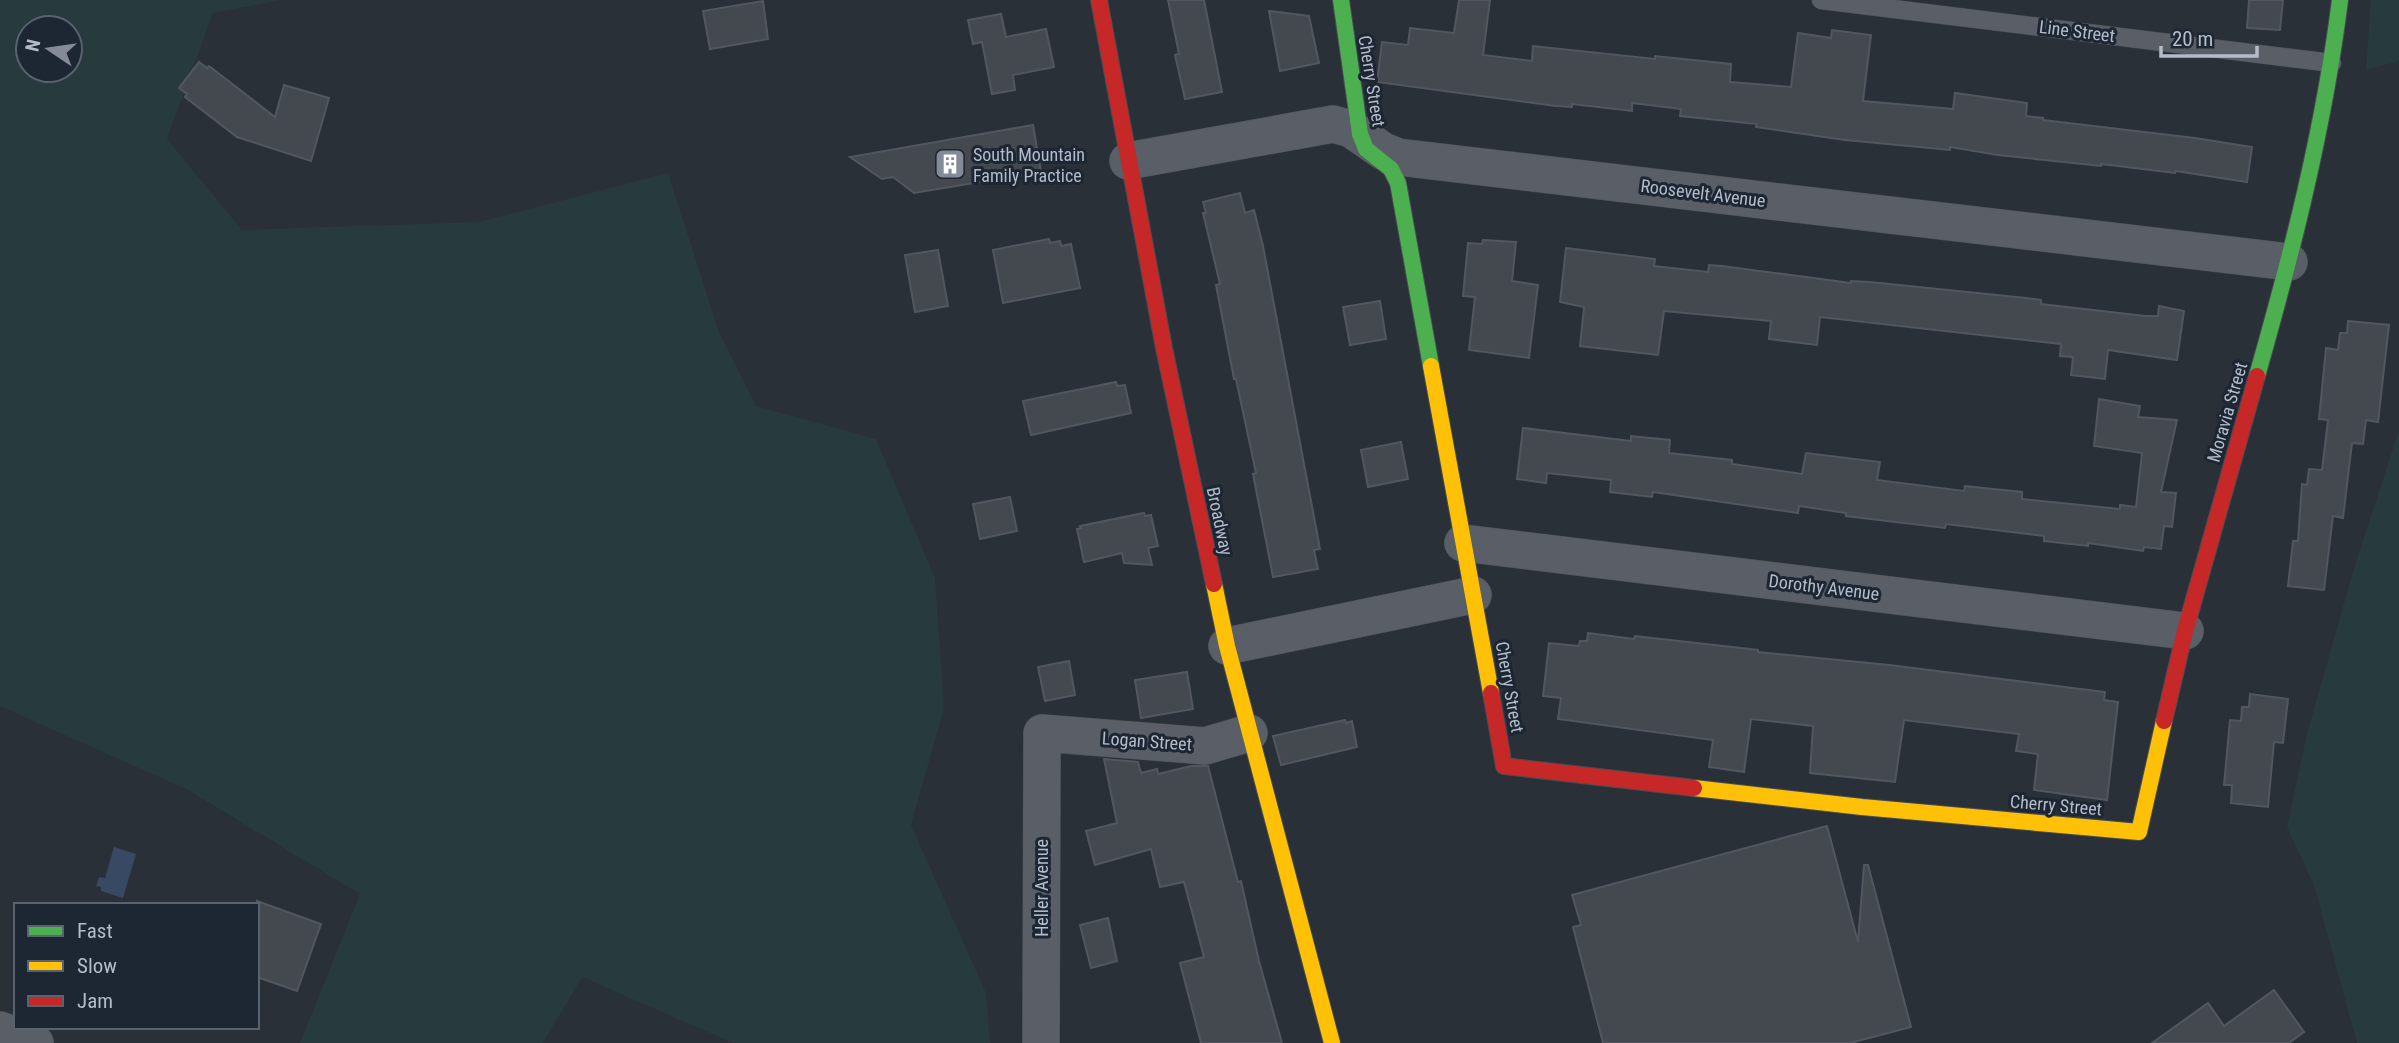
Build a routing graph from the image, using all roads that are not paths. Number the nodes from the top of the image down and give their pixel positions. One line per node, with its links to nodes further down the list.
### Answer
1 (1099, 0): 7 (street, Broadway)
2 (1341, 0): 6 (street, Cherry Street)
3 (1821, 0): 5 (lane, Line Street)
4 (2340, 0): 5 (street, Moravia Street)
5 (2332, 63): 8 (street, Moravia Street)
6 (1360, 134): 7 (street, Roosevelt Avenue); 8 (street, Roosevelt Avenue); 9 (street, Cherry Street)
7 (1128, 160): 12 (street, Broadway)
8 (2289, 262): 11 (street, Moravia Street)
9 (1464, 544): 10 (street, Cherry Street); 11 (street, Dorothy Avenue)
10 (1473, 595): 12 (street); 15 (street, Cherry Street)
11 (2185, 631): 15 (street, Moravia Street)
12 (1227, 646): 14 (street, Broadway)
13 (1042, 733): 14 (street, Logan Street); 18 (street, Heller Avenue)
14 (1250, 733): 19 (street, Broadway)
15 (2139, 832)
16 (0, 1030): 17 (street)
17 (35, 1043)
18 (1041, 1043)
19 (1332, 1043)

